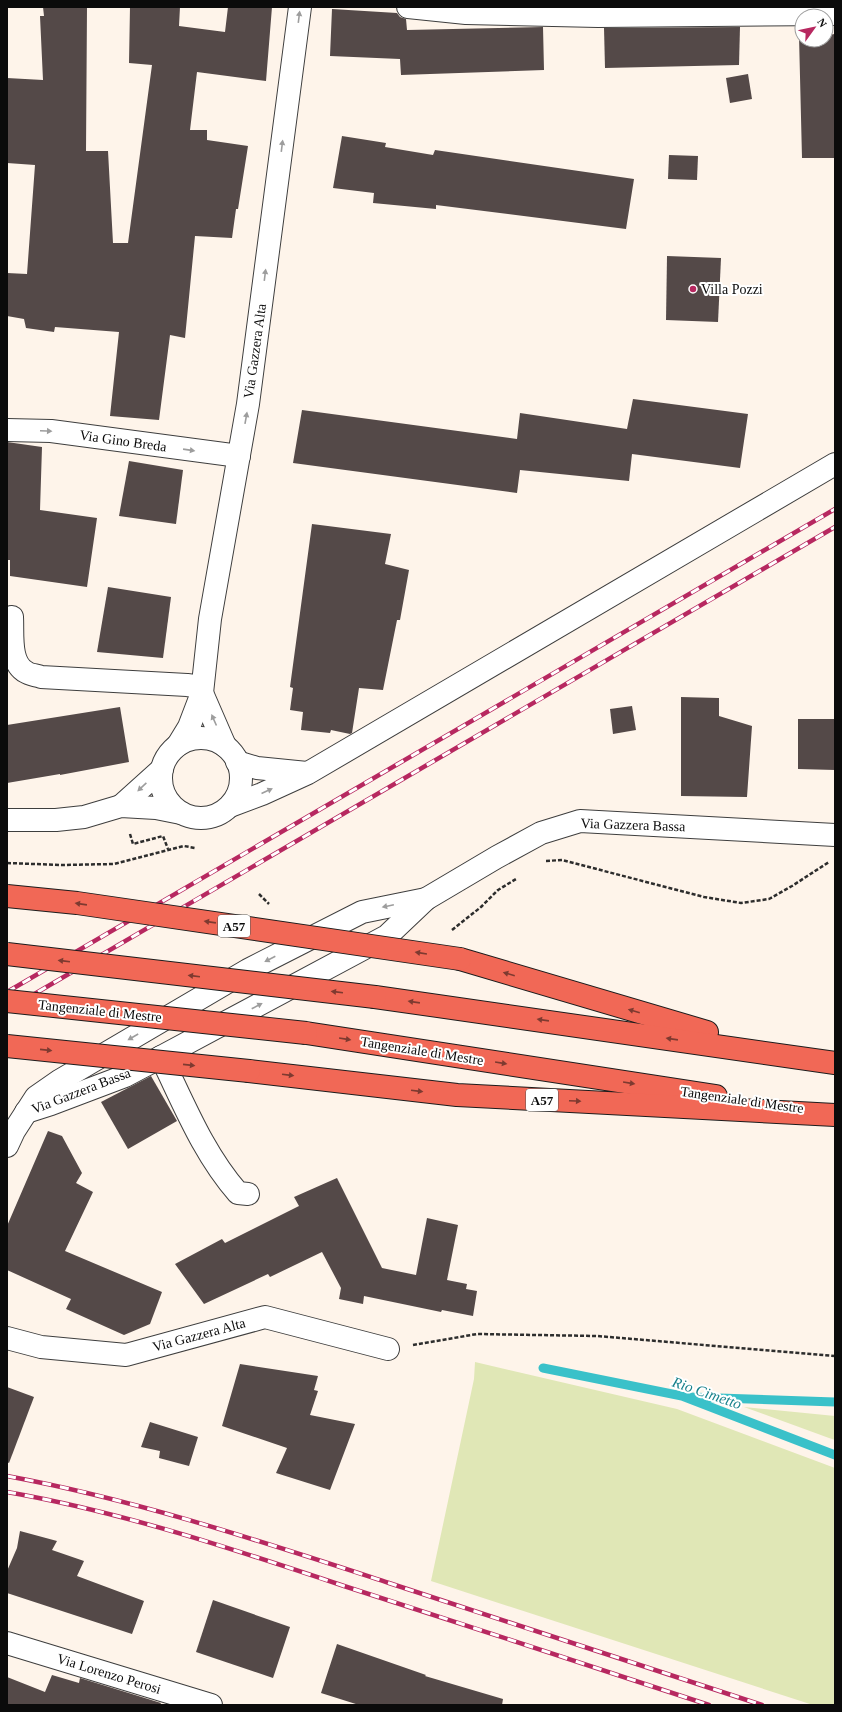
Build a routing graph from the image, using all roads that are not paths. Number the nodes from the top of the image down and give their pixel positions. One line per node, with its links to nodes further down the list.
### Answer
1 (300, 7): 5 (street, Via Gazzera Alta, one-way to 1)
2 (408, 7): 3 (street)
3 (835, 14)
4 (7, 430): 5 (street, Via Gino Breda, one-way to 5)
5 (239, 456): 8 (street, Via Gazzera Alta)
6 (835, 464): 12 (street)
7 (12, 617): 8 (street)
8 (202, 690): 9 (street, Via Gazzera Alta); 10 (street, one-way to 8)
9 (178, 745): 10 (street); 11 (street)
10 (231, 754): 12 (street); 14 (street)
11 (162, 769): 13 (street, one-way to 13); 15 (street)
12 (308, 773): 14 (street, one-way to 12)
13 (122, 806): 15 (street); 16 (street)
14 (230, 806): 15 (street)
15 (181, 813)
16 (7, 820)
17 (835, 835): 19 (street, Via Gazzera Bassa)
18 (7, 896): 23 (highway, A57, one-way to 18, bridge)
19 (426, 898): 24 (street, Via Gazzera Bassa, one-way to 19); 26 (street, Via Gazzera Bassa, one-way to 26)
20 (7, 954): 23 (highway, A57, one-way to 20, bridge)
21 (7, 1001): 27 (highway, Tangenziale di Mestre / A57, one-way to 27, bridge)
22 (7, 1046): 27 (highway, A57, one-way to 27, bridge)
23 (779, 1054): 25 (highway, A57)
24 (161, 1057): 26 (street, Via Gazzera Bassa); 29 (street)
25 (835, 1063)
26 (26, 1112): 28 (street)
27 (835, 1114)
28 (7, 1146)
29 (248, 1194)
30 (7, 1338): 31 (street, Via Gazzera Alta)
31 (388, 1349)
32 (7, 1643): 33 (street, Via Lorenzo Perosi)
33 (211, 1705)

